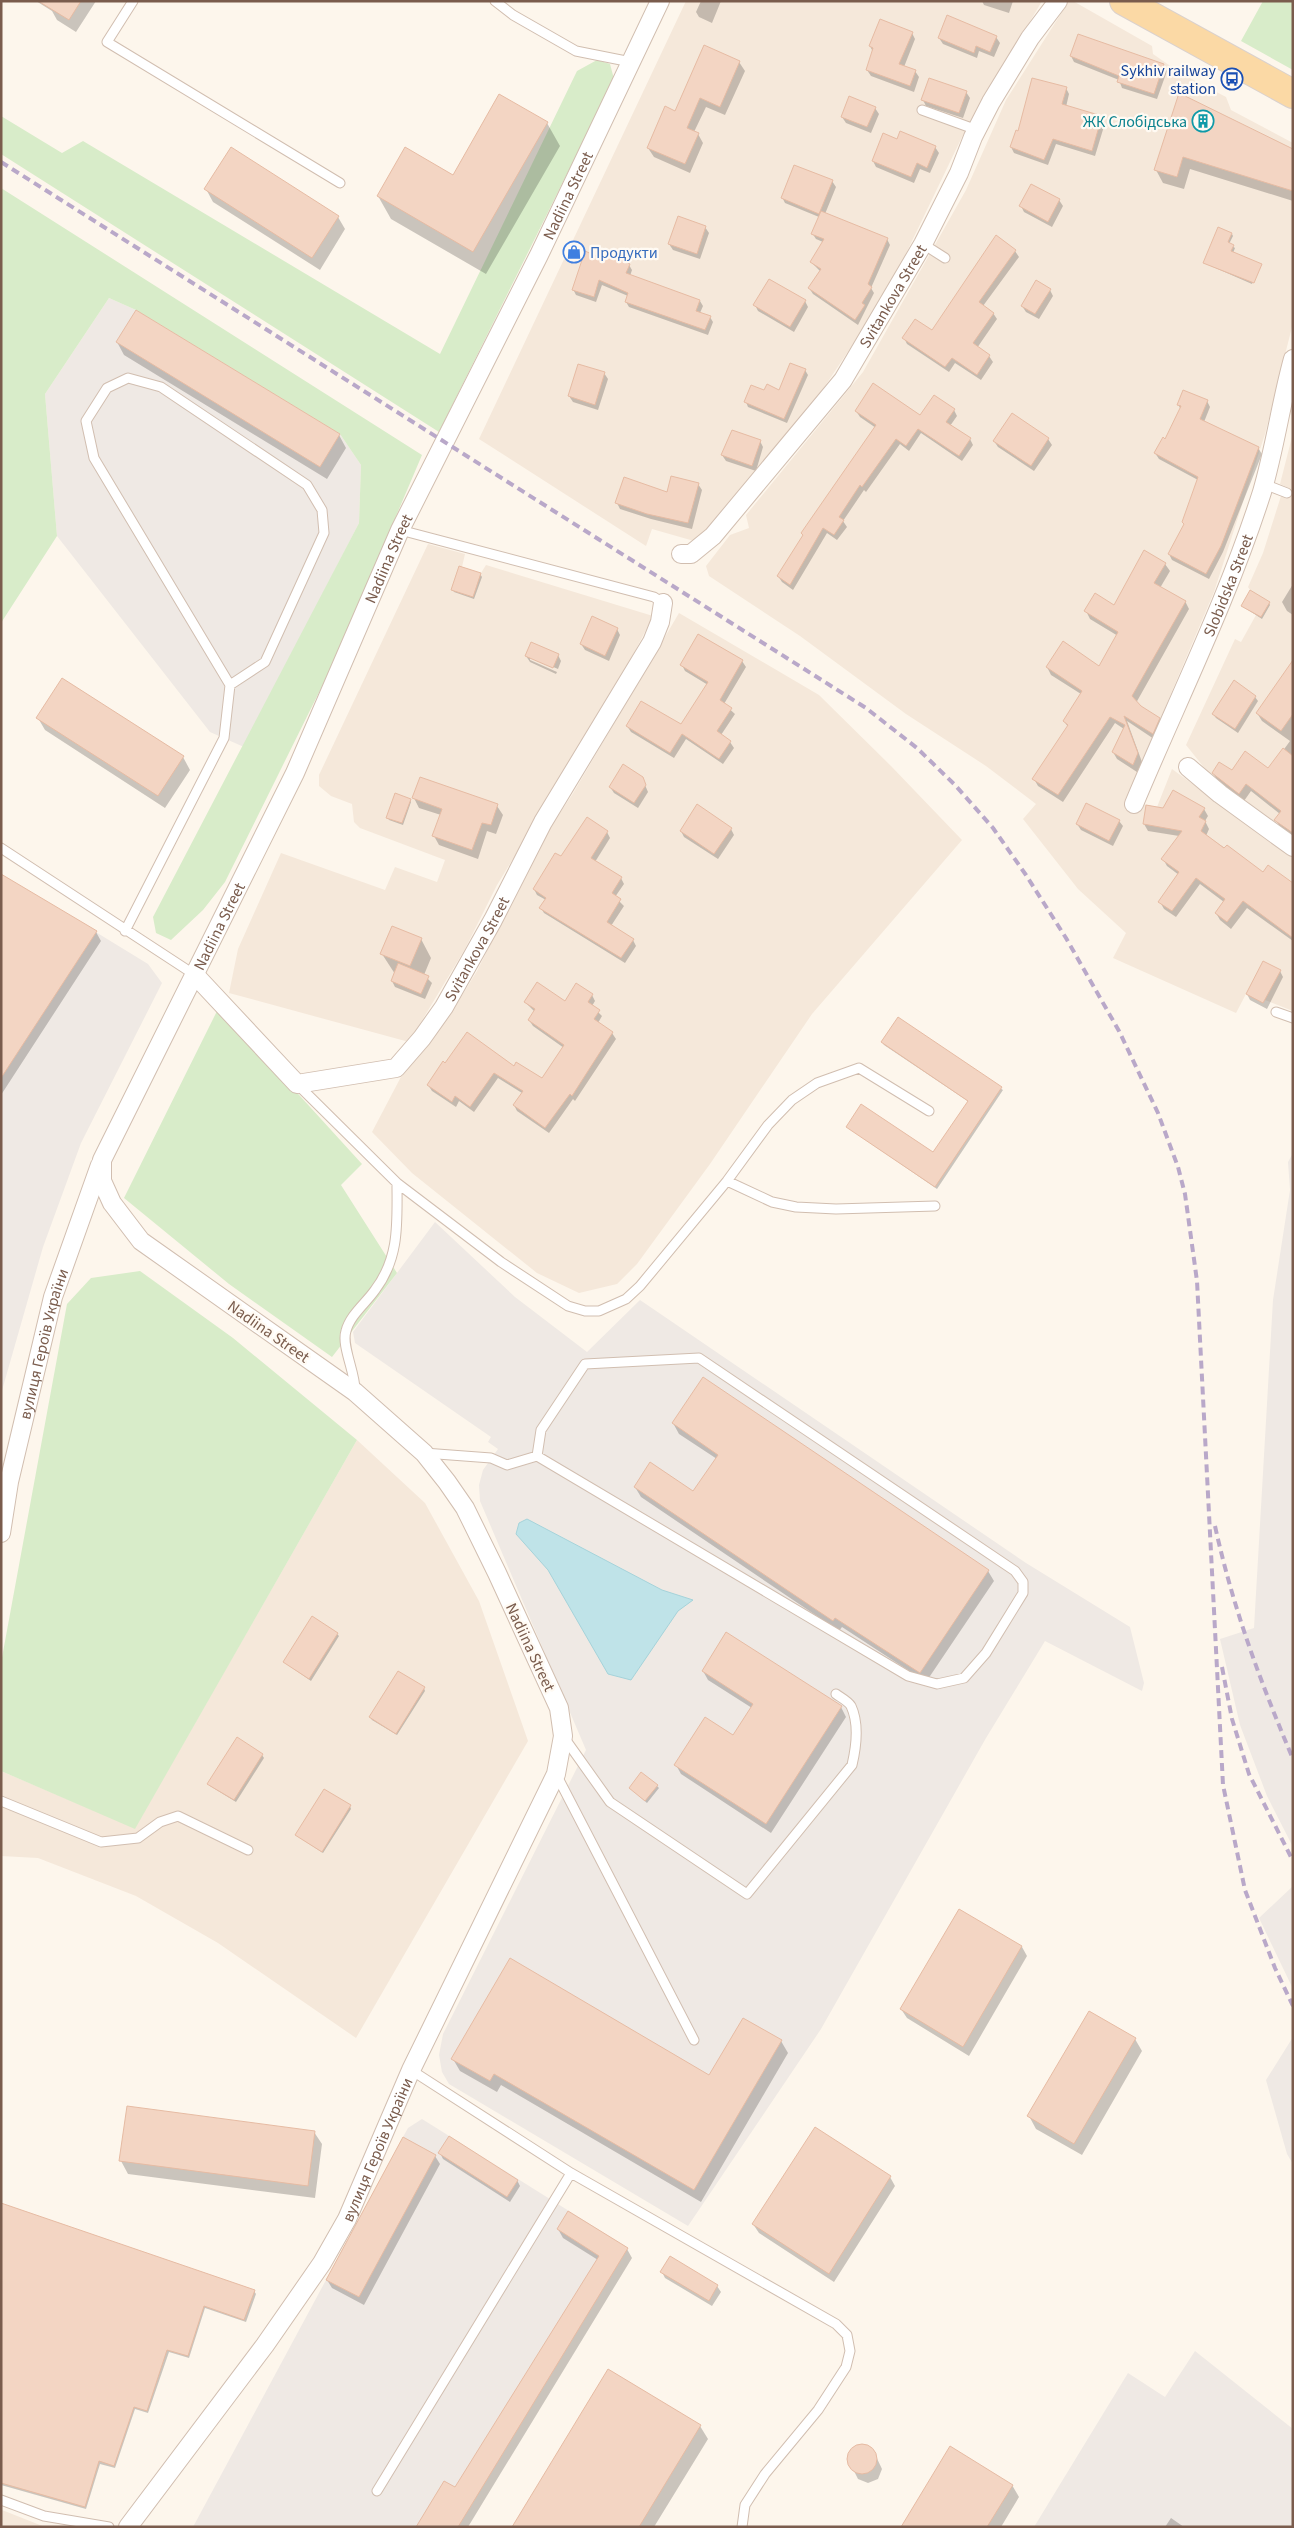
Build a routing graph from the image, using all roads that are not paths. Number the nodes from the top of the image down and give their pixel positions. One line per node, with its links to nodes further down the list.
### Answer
1 (133, 1): 10 (lane)
2 (495, 1): 6 (lane)
3 (660, 1): 6 (street, Nadiina Street)
4 (1058, 1): 9 (street, Svitankova Street)
5 (1124, 1): 7 (main road)
6 (631, 62): 16 (street, Nadiina Street)
7 (1293, 94)
8 (922, 110): 9 (lane)
9 (976, 130): 11 (street, Svitankova Street)
10 (340, 183)
11 (923, 244): 12 (lane); 17 (street, Svitankova Street)
12 (945, 258)
13 (1293, 358): 14 (street, Slobidska Street)
14 (1264, 484): 15 (lane); 21 (street, Slobidska Street)
15 (1288, 492)
16 (400, 530): 18 (lane); 25 (street, Nadiina Street)
17 (682, 554)
18 (663, 603): 28 (street, Svitankova Street)
19 (230, 685): 19 (lane); 24 (lane)
20 (1188, 767): 22 (street)
21 (1134, 804)
22 (1293, 847)
23 (1, 848): 24 (lane)
24 (125, 931): 25 (lane)
25 (195, 975): 28 (street); 30 (street, Nadiina Street)
26 (1276, 1012): 27 (lane)
27 (1293, 1018)
28 (297, 1084): 32 (lane)
29 (929, 1111): 31 (lane)
30 (102, 1160): 34 (street, Nadiina Street); 37 (street, вулиця Героїв України)
31 (727, 1181): 32 (lane); 33 (lane)
32 (397, 1183): 34 (lane)
33 (935, 1206)
34 (355, 1392): 35 (street, Nadiina Street)
35 (424, 1453): 36 (lane); 39 (street, Nadiina Street)
36 (537, 1456): 36 (lane)
37 (1, 1533)
38 (836, 1694): 39 (lane)
39 (563, 1736): 40 (street, вулиця Героїв України)
40 (556, 1774): 43 (lane); 44 (street, вулиця Героїв України)
41 (1, 1801): 42 (lane)
42 (248, 1850)
43 (694, 2040)
44 (411, 2070): 45 (lane); 49 (street, вулиця Героїв України)
45 (571, 2173): 46 (lane); 50 (lane)
46 (377, 2491)
47 (1, 2500): 48 (lane)
48 (109, 2527)
49 (128, 2527)
50 (742, 2527)

